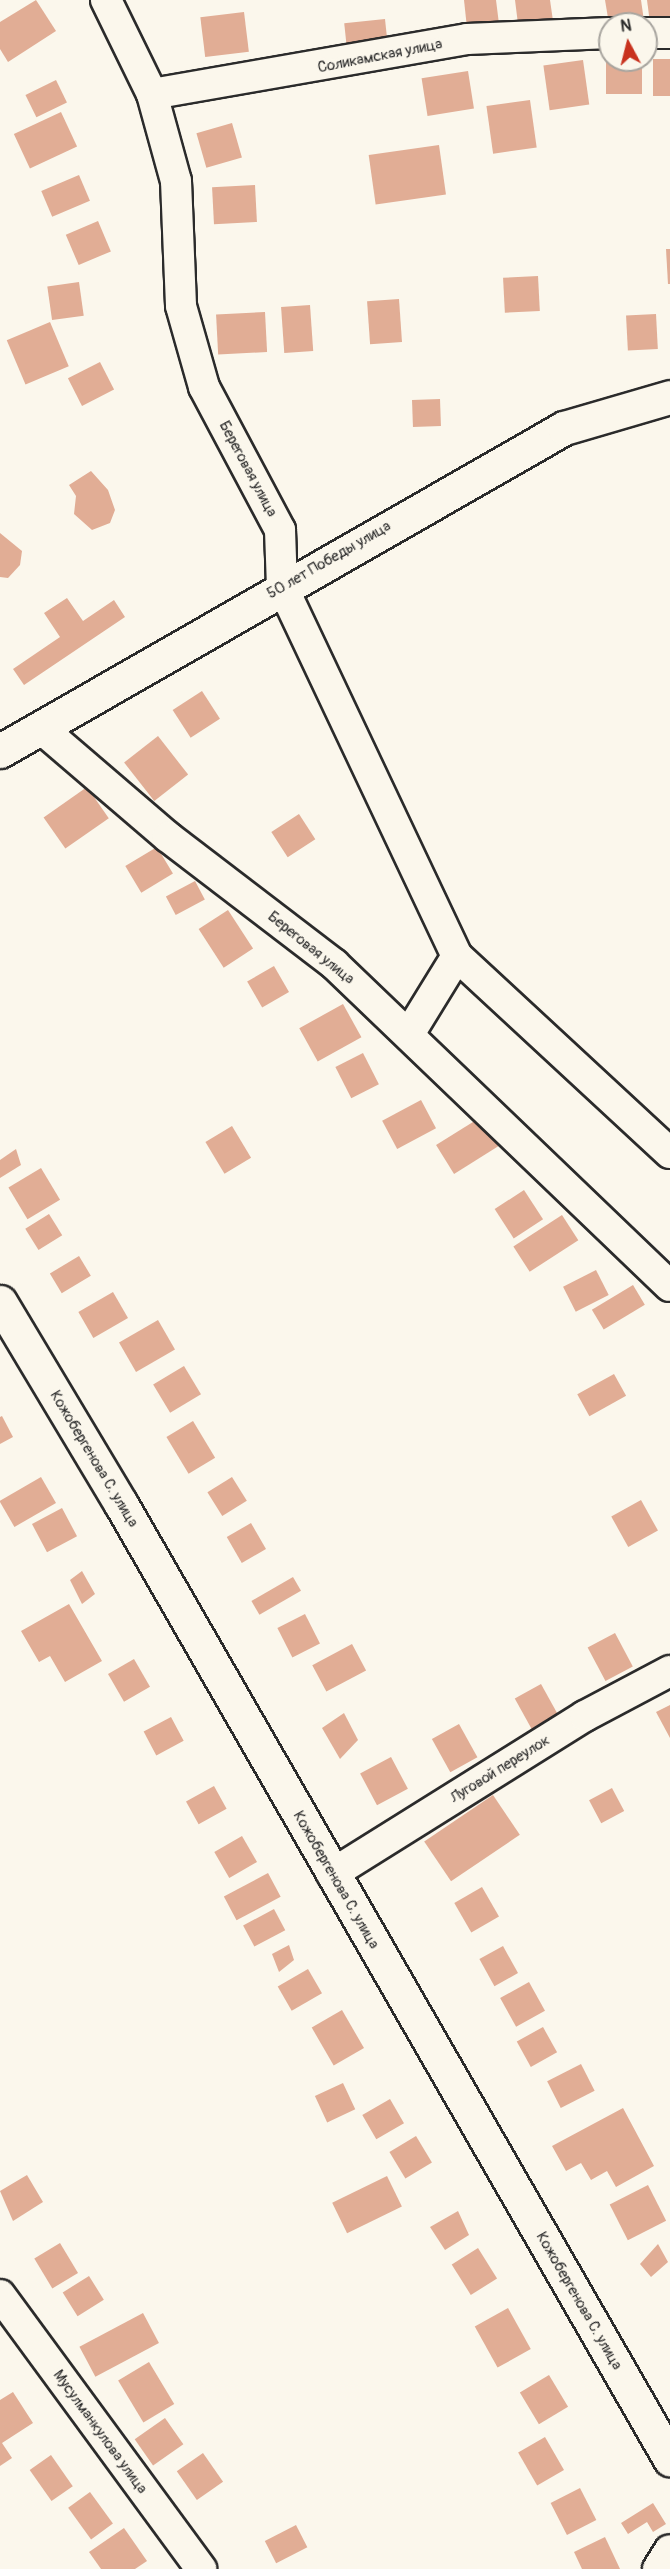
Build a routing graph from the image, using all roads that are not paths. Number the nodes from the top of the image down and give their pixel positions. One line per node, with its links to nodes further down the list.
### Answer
1 (106, 0): 3 (street, Береговая улица)
2 (598, 34): 3 (street, Соликамская улица)
3 (152, 94): 5 (street, Береговая улица)
4 (670, 397): 5 (main road, 50 лет Победы улица)
5 (282, 586): 6 (main road, 50 лет Победы улица); 8 (street, Береговая улица)
6 (42, 729): 7 (main road, 50 лет Победы улица); 9 (street, Береговая улица)
7 (0, 751)
8 (457, 956): 9 (street); 10 (street, Береговая улица)
9 (409, 1034): 11 (street, Береговая улица)
10 (670, 1153)
11 (670, 1286)
12 (0, 1302): 14 (main road, Кожобергенова С. улица)
13 (670, 1671): 14 (street, Луговой переулок)
14 (332, 1874): 16 (main road, Кожобергенова С. улица)
15 (0, 2295): 18 (street, Мусулманкулова улица)
16 (670, 2459)
17 (670, 2550): 19 (street)
18 (201, 2569)
19 (658, 2569)

